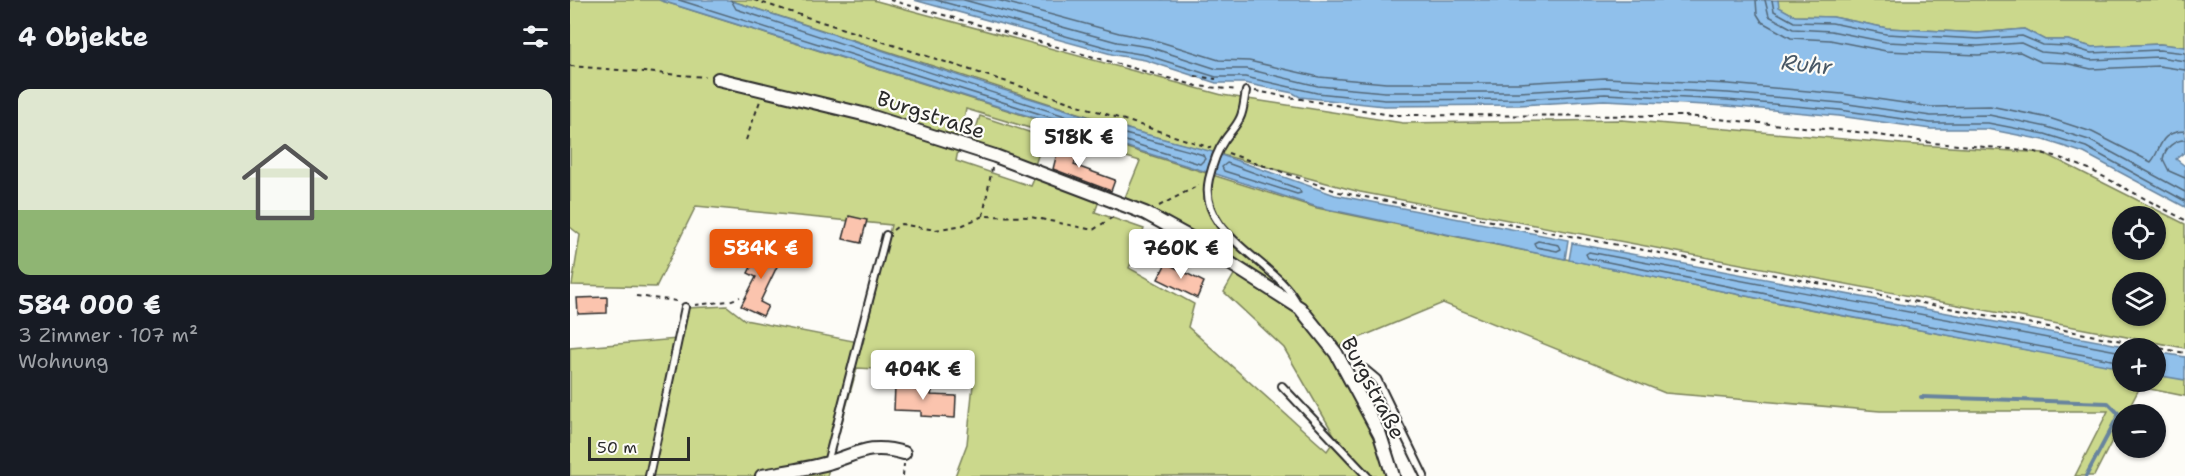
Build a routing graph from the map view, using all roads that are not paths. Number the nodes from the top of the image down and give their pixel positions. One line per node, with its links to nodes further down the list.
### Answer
1 (718, 79): 5 (street, Burgstraße)
2 (1246, 92): 5 (lane)
3 (886, 236): 9 (lane)
4 (685, 307): 10 (lane)
5 (1300, 308): 6 (street, Burgstraße)
6 (1353, 385): 13 (street, Burgstraße); 14 (lane)
7 (1281, 386): 12 (lane)
8 (904, 453): 9 (street)
9 (827, 463): 11 (street)
10 (649, 476)
11 (762, 476)
12 (1366, 476)
13 (1393, 476)
14 (1424, 476)

